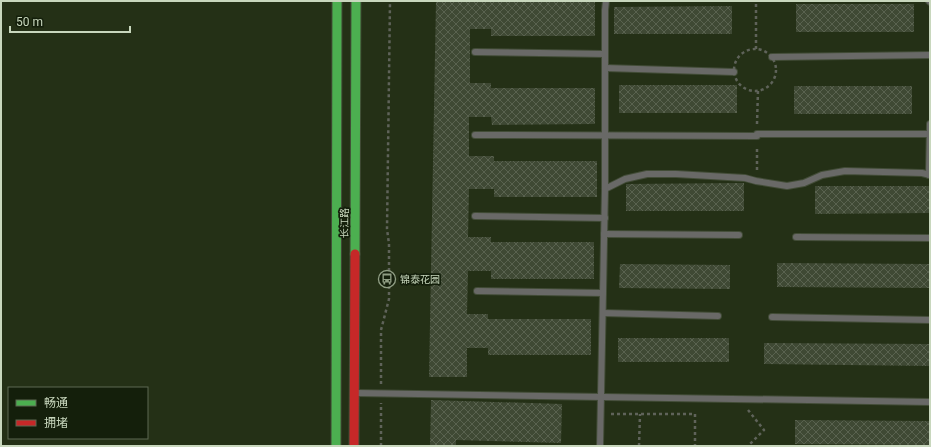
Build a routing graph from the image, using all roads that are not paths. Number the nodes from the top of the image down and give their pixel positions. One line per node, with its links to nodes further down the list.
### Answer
1 (336, 1): 28 (street, 长江路)
2 (356, 1): 28 (street, 长江路)
3 (606, 1): 5 (lane)
4 (475, 52): 5 (lane)
5 (605, 54): 8 (lane)
6 (930, 55): 7 (lane)
7 (772, 57)
8 (605, 68): 9 (lane); 13 (lane)
9 (734, 72)
10 (930, 124): 11 (lane)
11 (930, 134): 13 (lane); 14 (lane)
12 (475, 135): 13 (lane)
13 (605, 136): 15 (lane)
14 (930, 175): 15 (lane)
15 (606, 189): 17 (lane)
16 (475, 216): 17 (lane)
17 (605, 218): 18 (lane)
18 (604, 234): 19 (lane); 23 (lane)
19 (739, 235)
20 (796, 237): 21 (lane)
21 (930, 238)
22 (477, 291): 23 (lane)
23 (603, 293): 24 (lane)
24 (603, 313): 25 (lane); 29 (lane)
25 (718, 316)
26 (772, 317): 27 (lane)
27 (930, 320)
28 (345, 393): 29 (lane); 31 (street, 长江路); 32 (street, 长江路)
29 (601, 397): 30 (lane); 33 (lane)
30 (930, 402)
31 (336, 446)
32 (354, 446)
33 (600, 446)

